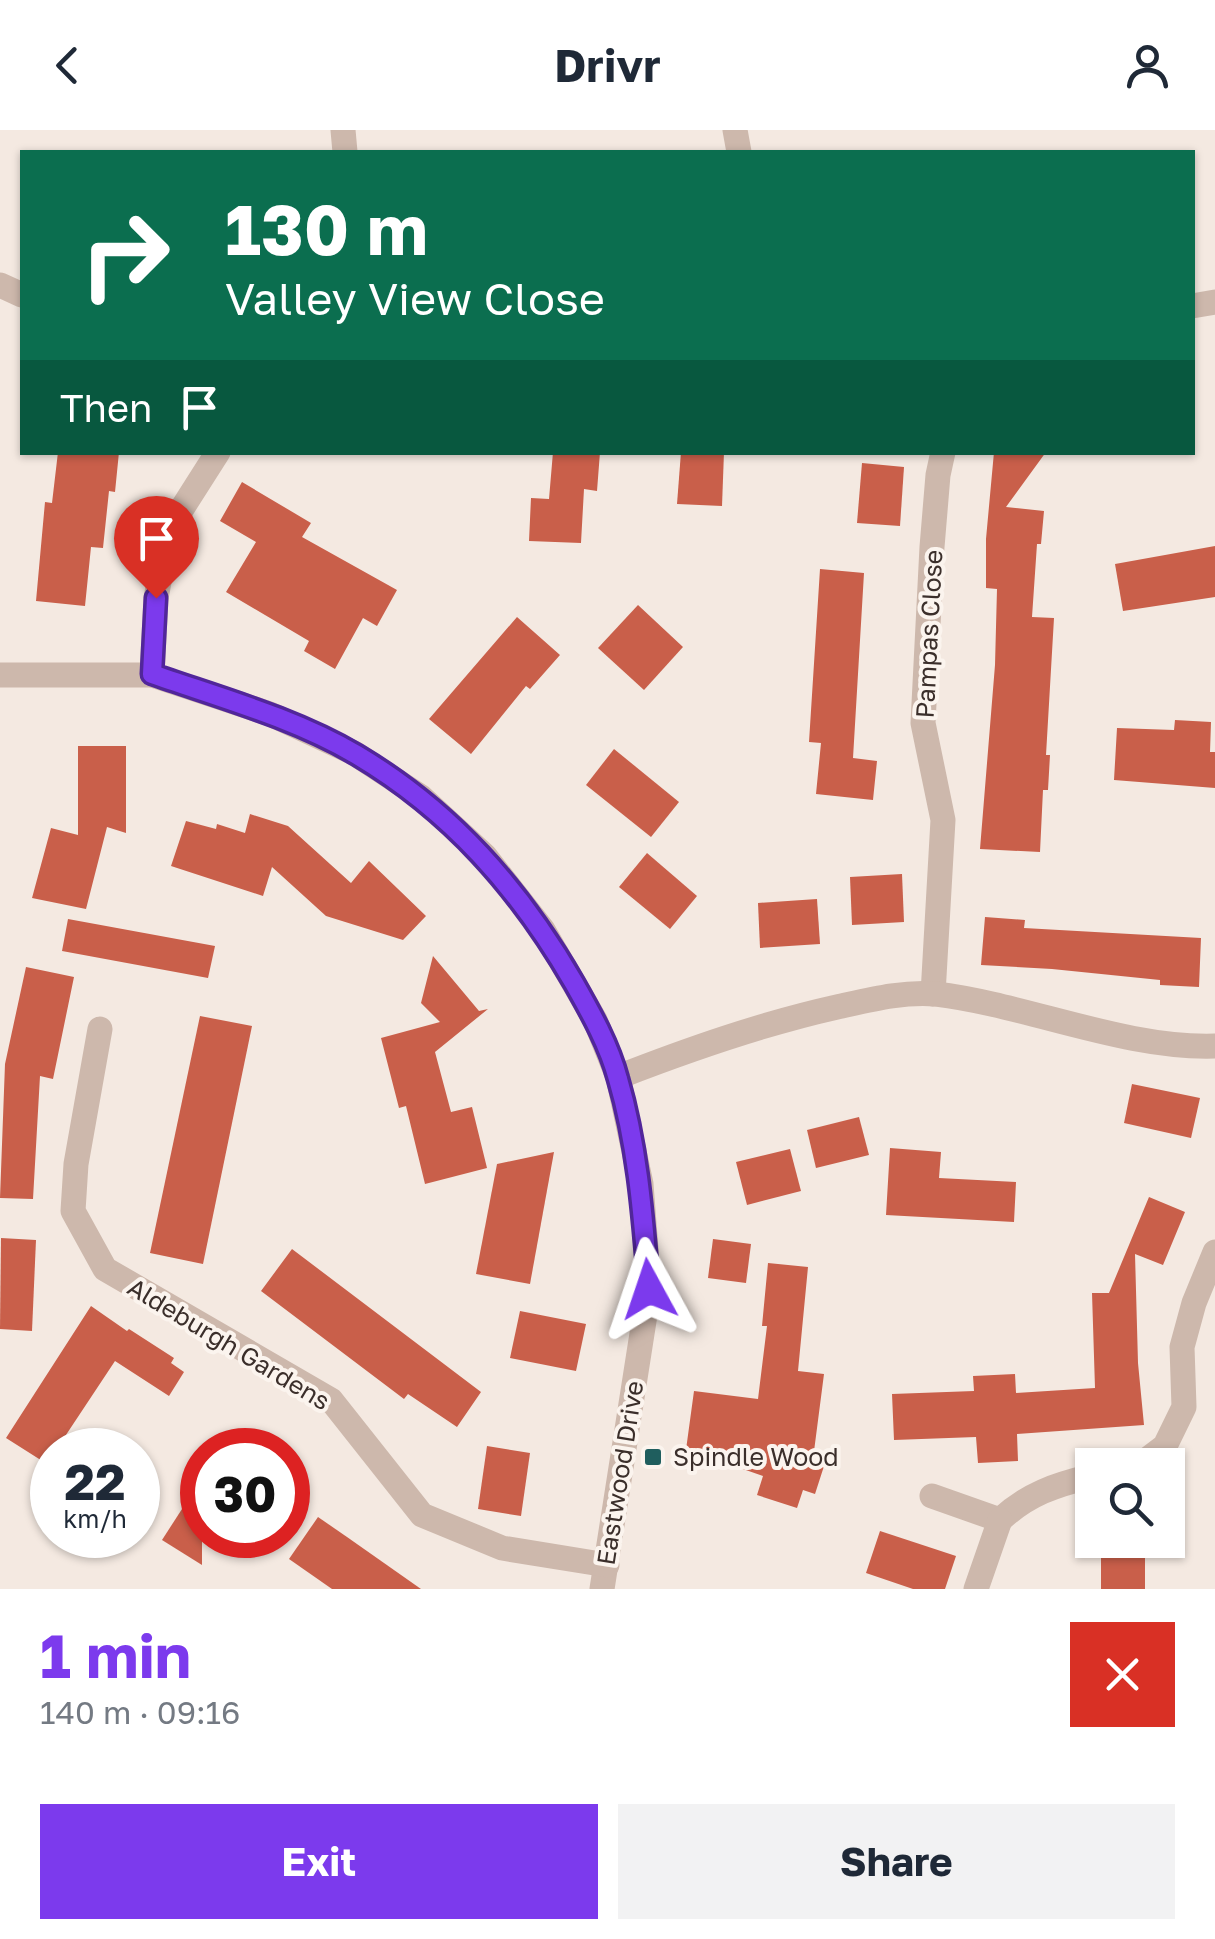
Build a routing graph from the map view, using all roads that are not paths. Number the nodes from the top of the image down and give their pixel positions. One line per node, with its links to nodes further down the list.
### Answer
1 (216, 455): 3 (street)
2 (942, 455): 5 (street, Pampas Close)
3 (152, 674): 4 (street, Eastwood Drive); 8 (street, Eastwood Drive)
4 (0, 675)
5 (933, 994): 7 (street); 8 (street)
6 (100, 1029): 14 (street, Aldeburgh Gardens)
7 (1215, 1046)
8 (618, 1077): 14 (street, Eastwood Drive)
9 (1215, 1252): 10 (street)
10 (1162, 1448)
11 (1075, 1480): 13 (street)
12 (932, 1496): 13 (street)
13 (1000, 1520): 15 (street)
14 (604, 1577)
15 (976, 1589)

